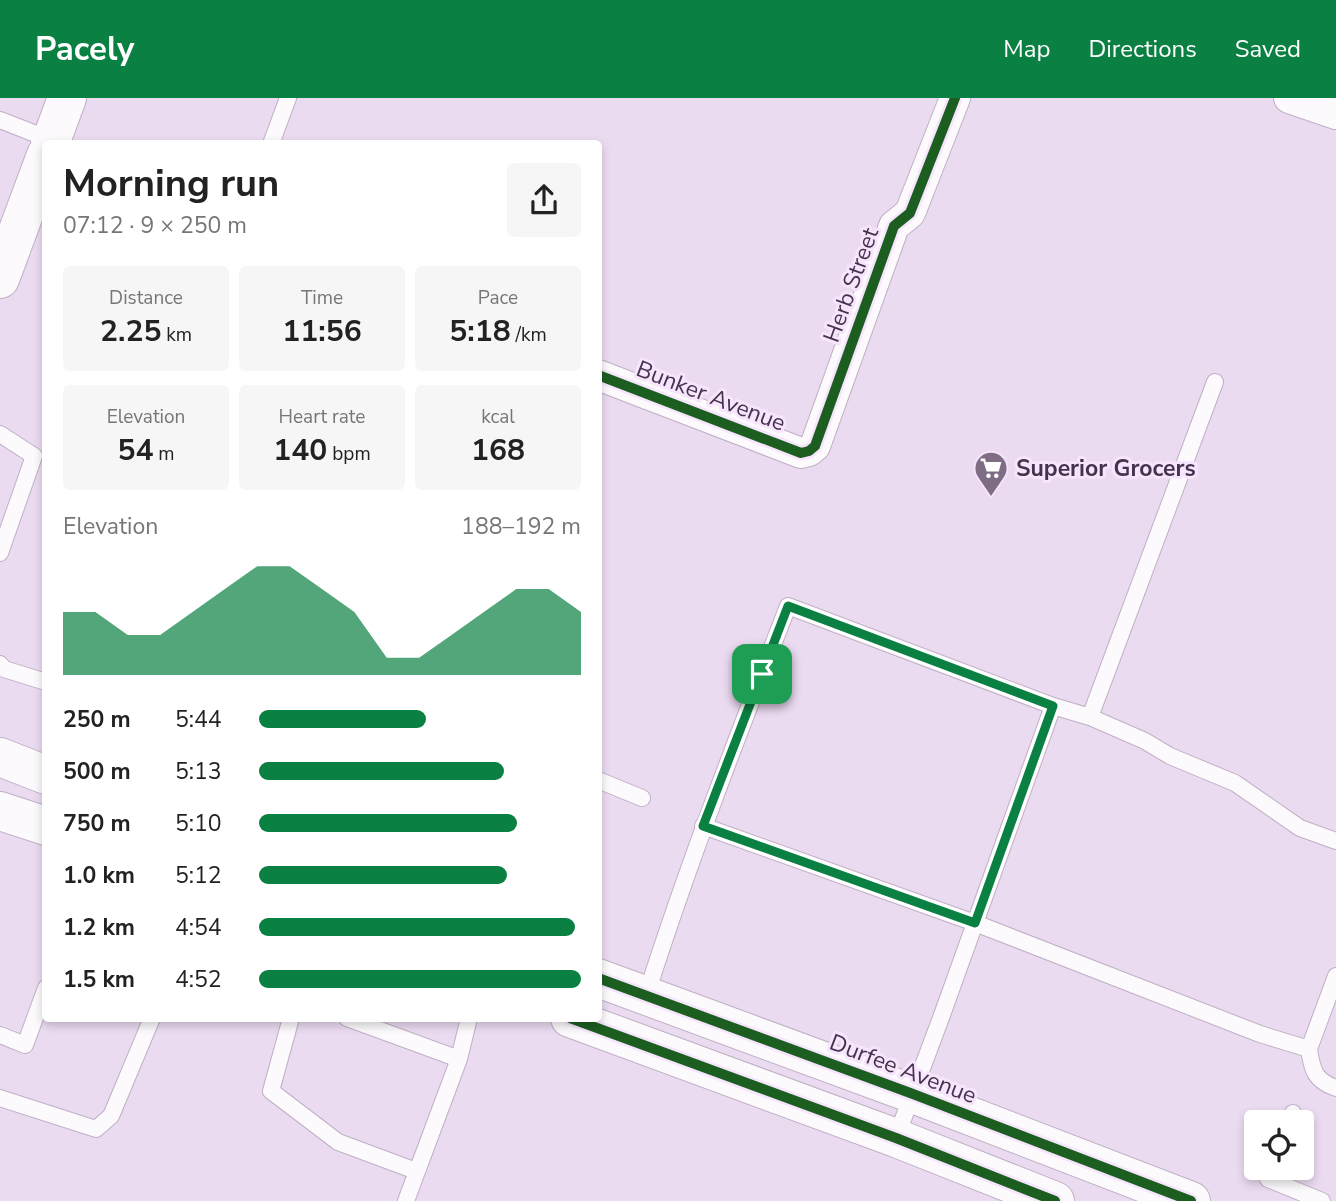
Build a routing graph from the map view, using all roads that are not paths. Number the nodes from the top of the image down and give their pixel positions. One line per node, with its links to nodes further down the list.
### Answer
1 (67, 98): 7 (main road)
2 (288, 98): 8 (lane)
3 (955, 98): 15 (street, Herb Street)
4 (1289, 98): 5 (street)
5 (1336, 114)
6 (0, 120): 9 (lane)
7 (52, 140)
8 (272, 140)
9 (42, 151)
10 (42, 168): 11 (main road)
11 (0, 279)
12 (602, 377): 15 (street, Bunker Avenue)
13 (1215, 382): 21 (lane)
14 (0, 434): 16 (lane)
15 (809, 451)
16 (40, 458): 17 (lane)
17 (0, 553)
18 (0, 664): 19 (lane)
19 (42, 681)
20 (1053, 706): 21 (lane); 28 (lane); 30 (lane)
21 (1090, 717): 29 (lane)
22 (0, 757): 23 (main road)
23 (42, 773)
24 (602, 782): 25 (lane)
25 (642, 798)
26 (1, 818): 27 (main road)
27 (42, 825)
28 (703, 826): 30 (lane); 33 (lane)
29 (1336, 841)
30 (975, 923): 41 (lane); 44 (lane)
31 (1336, 976): 41 (lane)
32 (602, 980): 33 (main road, Durfee Avenue)
33 (646, 996): 44 (main road, Durfee Avenue)
34 (42, 999): 40 (lane)
35 (150, 1022): 45 (lane)
36 (289, 1022): 47 (lane)
37 (358, 1022): 42 (lane)
38 (469, 1022): 42 (lane)
39 (581, 1022): 46 (main road)
40 (0, 1035)
41 (1309, 1049): 43 (lane)
42 (459, 1059): 47 (lane)
43 (1336, 1088)
44 (913, 1094): 46 (lane); 51 (main road, Durfee Avenue)
45 (0, 1098)
46 (896, 1138): 50 (main road)
47 (416, 1171): 49 (lane)
48 (1270, 1180): 52 (lane)
49 (406, 1201)
50 (1055, 1201)
51 (1191, 1201)
52 (1322, 1201)

